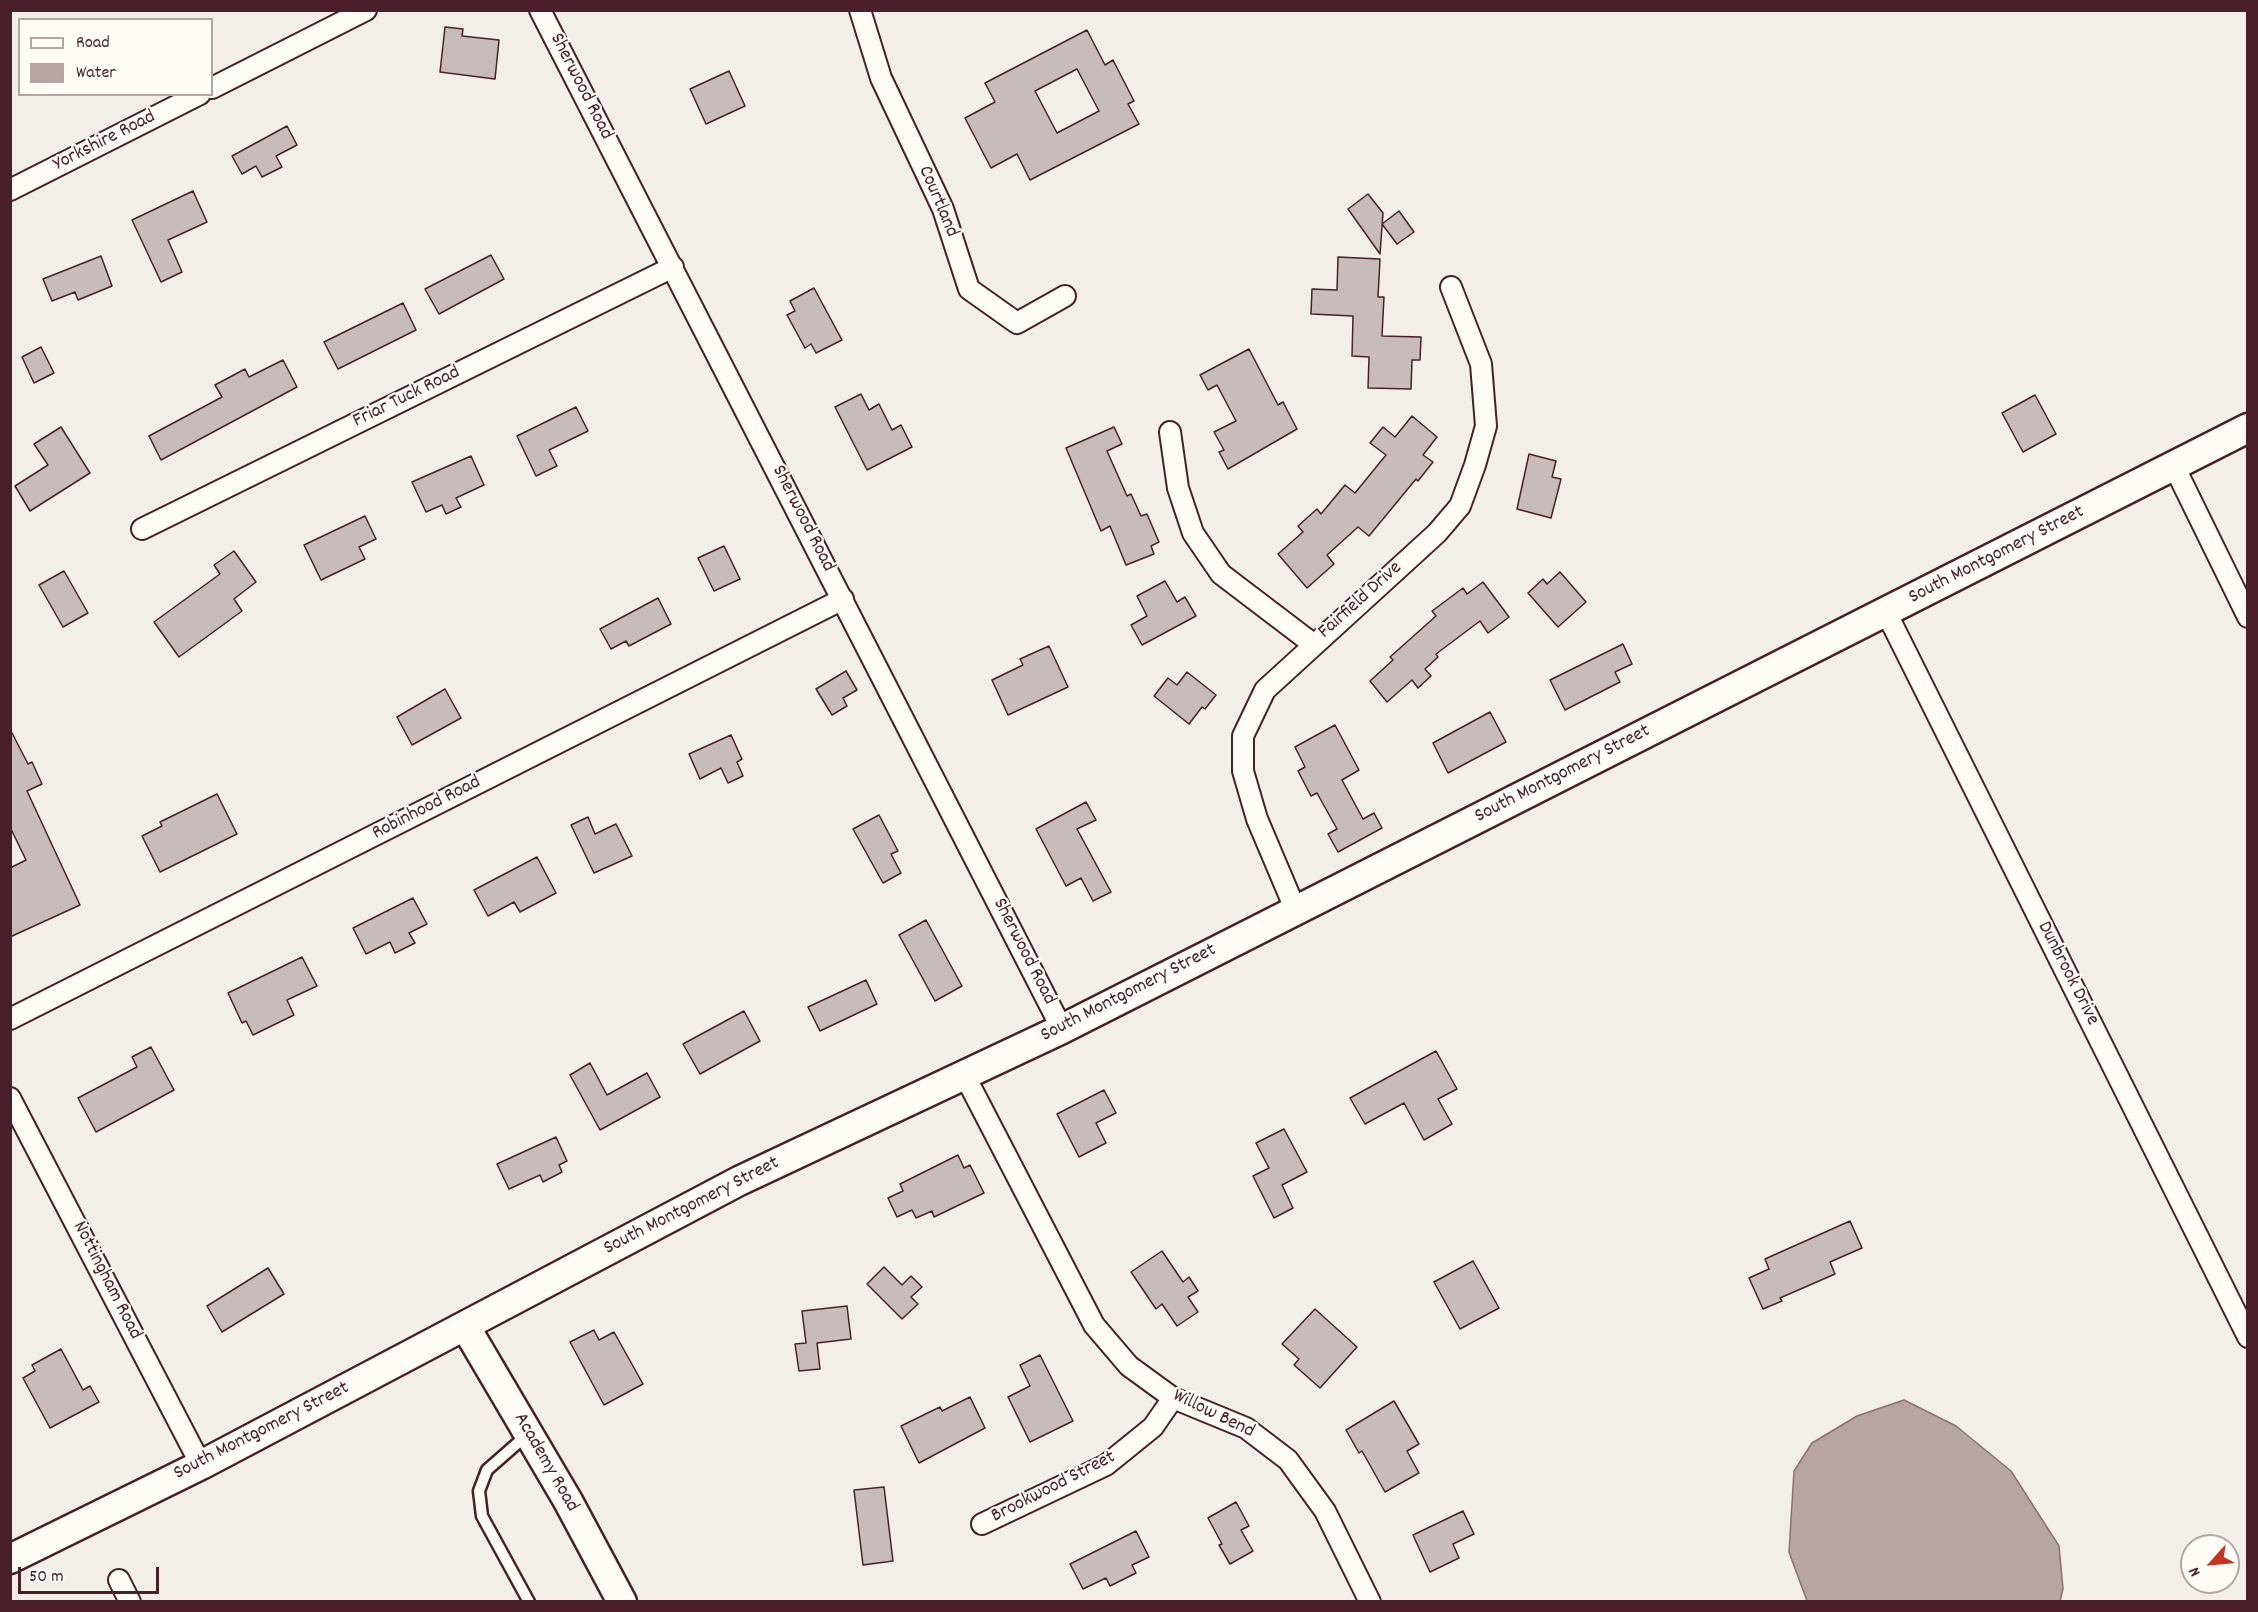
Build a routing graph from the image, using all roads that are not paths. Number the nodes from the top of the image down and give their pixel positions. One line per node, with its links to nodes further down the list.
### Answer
1 (366, 10): 4 (street)
2 (540, 10): 7 (street, Sherwood Road)
3 (860, 10): 9 (street, Courtland)
4 (213, 87)
5 (196, 96): 6 (street, Yorkshire Road)
6 (10, 190)
7 (673, 267): 13 (street, Friar Tuck Road); 14 (street, Sherwood Road)
8 (1451, 287): 17 (street, Fairfield Drive)
9 (1065, 296)
10 (2247, 428): 12 (street, South Montgomery Street)
11 (1170, 432): 17 (street)
12 (2174, 466): 15 (street, South Montgomery Street); 16 (street)
13 (142, 529)
14 (843, 599): 19 (street, Robinhood Road); 20 (street, Sherwood Road)
15 (1886, 612): 18 (street, South Montgomery Street); 24 (street, Dunbrook Drive)
16 (2247, 617)
17 (1313, 644): 18 (street, Fairfield Drive)
18 (1296, 911): 20 (street, South Montgomery Street)
19 (10, 1019)
20 (1062, 1029): 21 (street, South Montgomery Street)
21 (964, 1076): 23 (street, South Montgomery Street); 25 (street, Willow Bend)
22 (10, 1098): 27 (street, Nottingham Road)
23 (465, 1326): 26 (street, Academy Road); 27 (street, South Montgomery Street)
24 (2247, 1337)
25 (1173, 1398): 28 (street, Brookwood Street); 34 (street, Willow Bend)
26 (529, 1434): 32 (lane); 33 (street, Academy Road)
27 (201, 1465): 29 (street, South Montgomery Street)
28 (982, 1524)
29 (10, 1559)
30 (120, 1580): 31 (street)
31 (130, 1602)
32 (529, 1602)
33 (622, 1602)
34 (1370, 1602)

